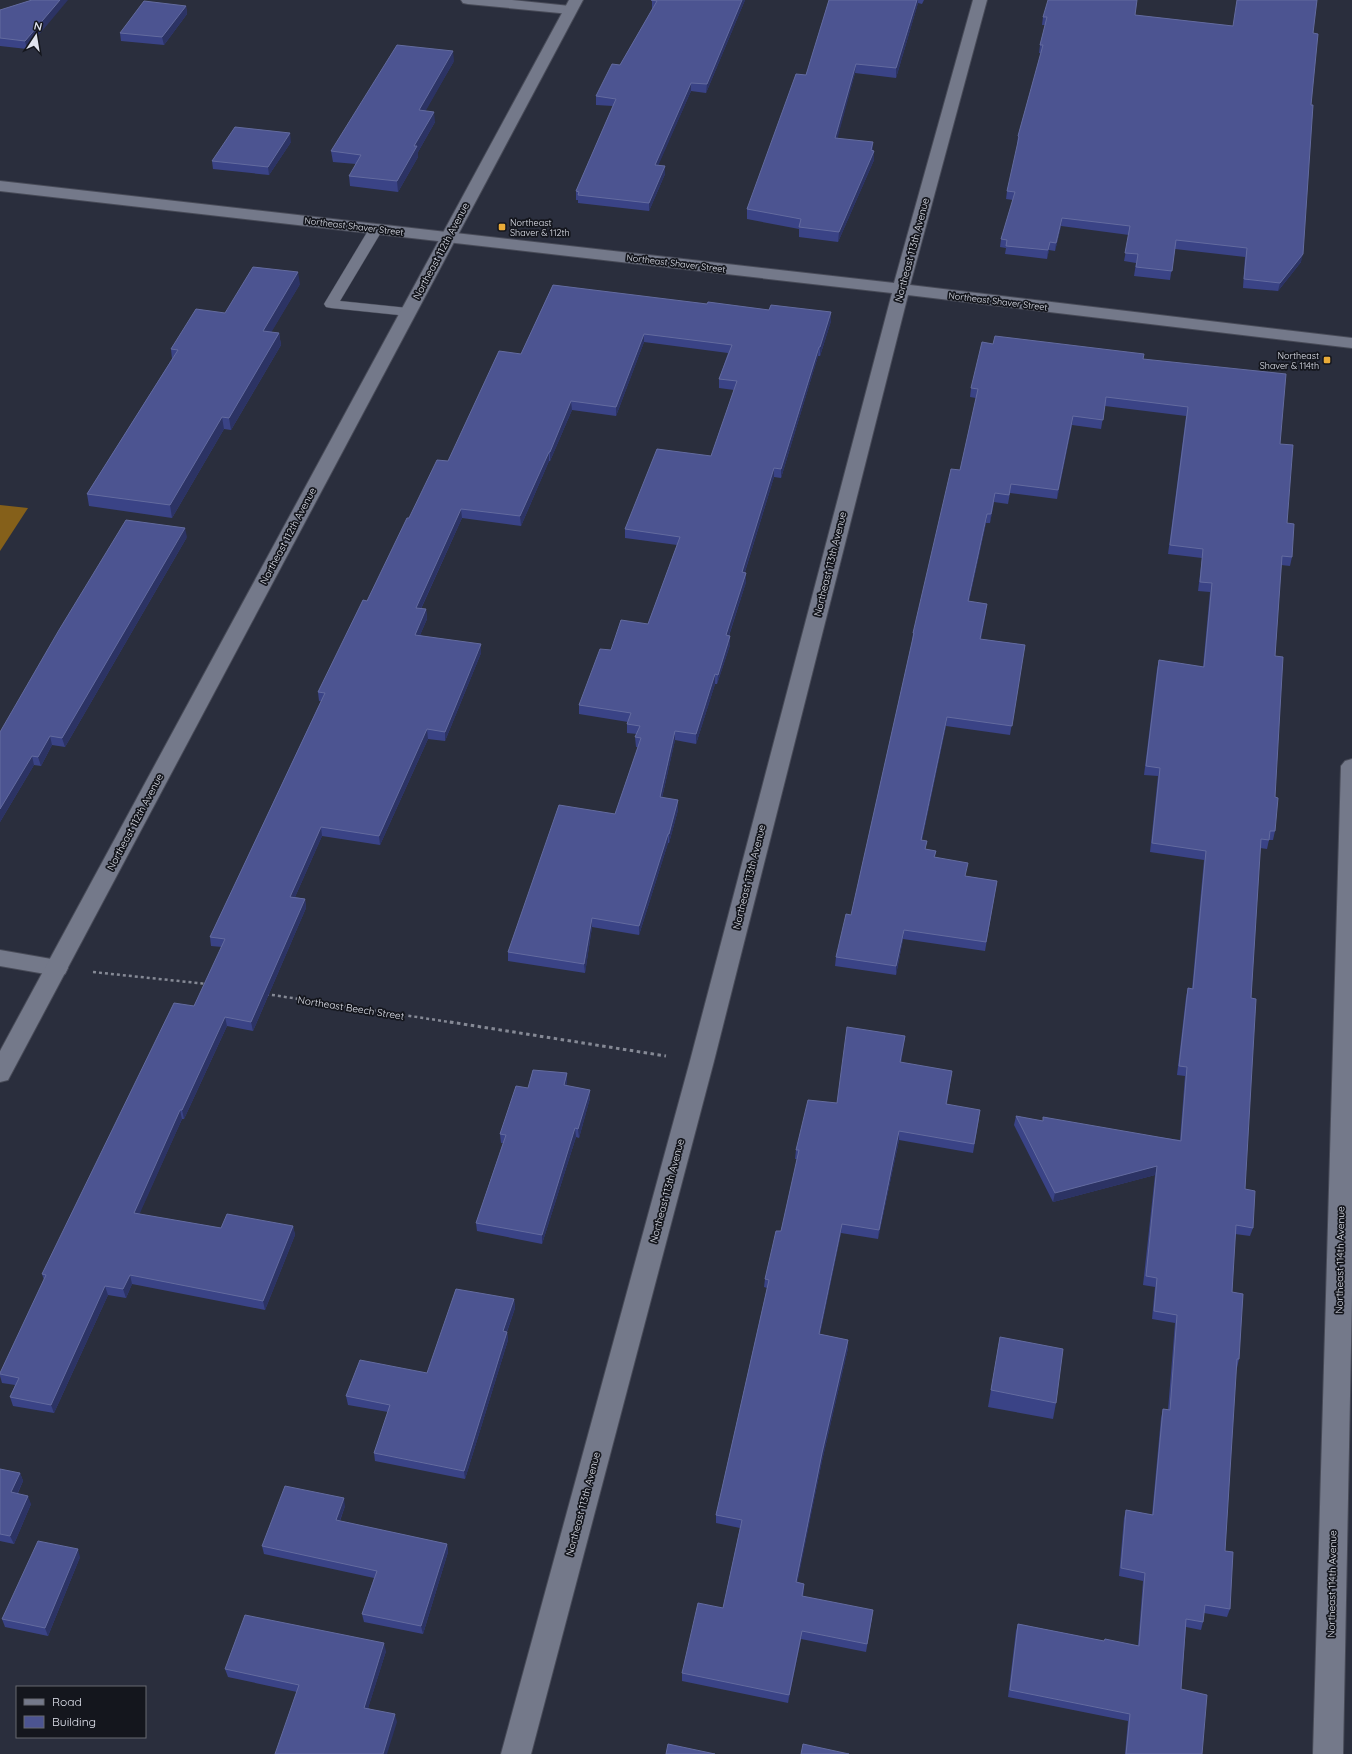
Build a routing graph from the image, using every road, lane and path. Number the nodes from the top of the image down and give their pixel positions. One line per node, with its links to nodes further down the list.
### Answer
1 (468, 0): 3 (street)
2 (980, 0): 7 (street, Northeast 113th Avenue)
3 (573, 5): 6 (street, Northeast 112th Avenue)
4 (0, 186): 5 (street, Northeast Shaver Street)
5 (376, 229): 6 (street, Northeast Shaver Street); 8 (lane)
6 (448, 237): 7 (street, Northeast Shaver Street); 8 (street, Northeast 112th Avenue)
7 (901, 289): 9 (street, Northeast Shaver Street); 15 (street, Northeast 113th Avenue)
8 (408, 312): 12 (street, Northeast 112th Avenue)
9 (1352, 343)
10 (1352, 766): 18 (street, Northeast 114th Avenue)
11 (0, 958): 12 (street)
12 (57, 968): 13 (path); 16 (street, Northeast 112th Avenue)
13 (208, 984)
14 (262, 993): 15 (path, Northeast Beech Street)
15 (702, 1061): 17 (street, Northeast 113th Avenue)
16 (0, 1073)
17 (516, 1754)
18 (1328, 1754)

